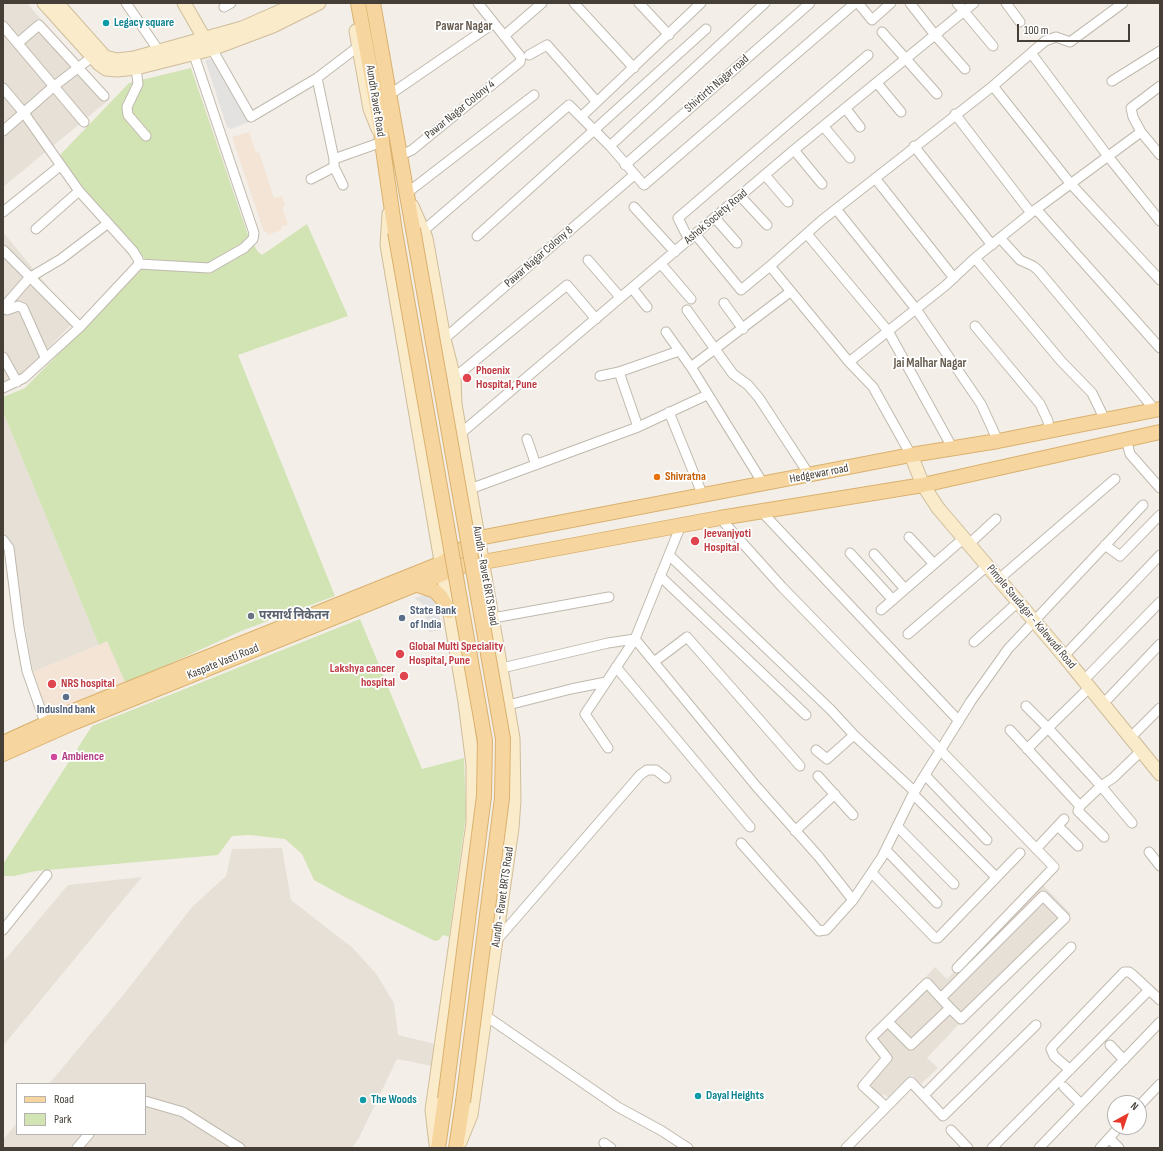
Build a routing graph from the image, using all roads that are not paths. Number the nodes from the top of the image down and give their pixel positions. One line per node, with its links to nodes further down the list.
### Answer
1 (44, 3): 31 (street)
2 (57, 3): 31 (street)
3 (126, 3): 41 (street)
4 (184, 3): 35 (street)
5 (299, 3): 35 (street)
6 (319, 3): 40 (street)
7 (351, 3): 37 (street)
8 (358, 3): 76 (main road, Aundh Ravet Road)
9 (373, 3): 77 (main road, Aundh Ravet Road)
10 (380, 3): 59 (street)
11 (542, 3): 34 (street)
12 (574, 3): 50 (street)
13 (639, 3): 32 (street)
14 (701, 3): 32 (street)
15 (765, 3): 78 (street)
16 (810, 3): 86 (street, Shivtirth Nagar road)
17 (857, 3): 18 (street); 88 (street)
18 (891, 3)
19 (910, 3): 33 (street)
20 (957, 3): 25 (street)
21 (974, 3): 25 (street, Ashok Society Road)
22 (1006, 3): 26 (street)
23 (1123, 3): 43 (street)
24 (484, 5): 27 (street)
25 (964, 11): 33 (street, Ashok Society Road); 38 (street)
26 (1020, 22)
27 (494, 23): 34 (street); 59 (street)
28 (3, 26): 36 (street)
29 (706, 29): 73 (street)
30 (882, 32): 47 (street)
31 (79, 35): 41 (street); 46 (street)
32 (669, 35): 50 (street)
33 (935, 35): 47 (street, Ashok Society Road); 51 (street)
34 (504, 36): 83 (street, Pawar Nagar Colony 4)
35 (204, 39): 39 (street); 40 (street)
36 (18, 43): 48 (street); 57 (street)
37 (359, 46): 52 (street); 76 (street)
38 (993, 46)
39 (192, 48): 40 (street); 41 (street); 49 (street); 120 (street)
40 (212, 49): 52 (street)
41 (159, 51)
42 (1160, 51): 53 (street)
43 (1031, 53): 55 (street); 81 (street)
44 (529, 55): 63 (street)
45 (868, 55): 112 (street)
46 (92, 57): 48 (street); 49 (street)
47 (906, 58): 54 (street, Ashok Society Road); 60 (street)
48 (79, 68): 57 (street); 62 (street)
49 (136, 68): 75 (street)
50 (634, 68): 63 (street)
51 (965, 69)
52 (317, 78): 85 (street)
53 (1112, 81)
54 (877, 83): 64 (street, Ashok Society Road); 65 (street)
55 (993, 86): 67 (street); 93 (street)
56 (1160, 86): 74 (street)
57 (54, 87): 66 (street); 69 (street)
58 (3, 88): 66 (street)
59 (395, 91): 77 (street)
60 (937, 94)
61 (534, 95): 96 (street)
62 (104, 96)
63 (597, 102): 68 (street)
64 (846, 109): 70 (street, Ashok Society Road); 71 (street)
65 (901, 112)
66 (24, 113): 72 (street); 87 (street)
67 (955, 114): 79 (street); 102 (street)
68 (581, 117): 73 (street); 109 (street)
69 (84, 122)
70 (824, 127): 80 (street, Ashok Society Road); 84 (street)
71 (860, 127)
72 (3, 131)
73 (595, 131): 78 (street); 111 (street)
74 (1141, 132): 81 (street); 82 (street)
75 (146, 136)
76 (381, 138): 85 (street); 98 (main road, Aundh Ravet Road)
77 (396, 138): 83 (main road, Aundh Ravet Road)
78 (610, 146): 86 (street)
79 (914, 146): 90 (street); 115 (street)
80 (794, 150): 89 (street, Ashok Society Road); 92 (street)
81 (1107, 155): 93 (street); 105 (street)
82 (1160, 155)
83 (399, 156): 96 (main road, Aundh Ravet Road)
84 (850, 158)
85 (334, 163): 91 (street); 94 (street)
86 (625, 165): 88 (street)
87 (60, 166): 95 (street); 103 (street)
88 (634, 175): 141 (street, Pawar Nagar Colony 8)
89 (765, 175): 97 (street, Ashok Society Road); 99 (street)
90 (875, 178): 101 (street); 124 (street)
91 (311, 179)
92 (822, 184)
93 (1070, 184): 102 (street); 125 (street)
94 (343, 185)
95 (79, 191): 106 (street); 108 (street)
96 (407, 195): 109 (main road, Aundh Ravet Road)
97 (741, 197): 104 (street, Ashok Society Road); 107 (street)
98 (390, 200): 193 (street); 292 (main road, Aundh Ravet Road, bridge)
99 (788, 202)
100 (634, 207): 117 (street)
101 (836, 209): 110 (street); 134 (street)
102 (1033, 211): 113 (street); 142 (street)
103 (3, 212)
104 (715, 218): 112 (street, Ashok Society Road); 114 (street)
105 (1160, 221)
106 (107, 224): 120 (street); 123 (street)
107 (767, 225)
108 (36, 229)
109 (418, 230): 141 (street, Aundh - Ravet BRTS Road); 293 (main road, Aundh Ravet Road, bridge)
110 (807, 234): 122 (street); 139 (street)
111 (477, 236)
112 (692, 237): 117 (street, Ashok Society Road); 122 (street)
113 (1000, 238): 115 (street); 155 (street)
114 (737, 243)
115 (992, 245): 118 (street)
116 (3, 250): 123 (street)
117 (675, 252): 121 (street, Ashok Society Road)
118 (975, 258): 124 (street); 157 (street)
119 (588, 260): 128 (street)
120 (139, 264): 137 (street)
121 (660, 264): 126 (street, Ashok Society Road); 129 (street)
122 (770, 266): 127 (street)
123 (29, 278): 132 (street); 137 (street)
124 (954, 278): 134 (street)
125 (1160, 280)
126 (632, 288): 128 (street, Ashok Society Road); 131 (street)
127 (790, 292): 138 (street); 147 (street)
128 (620, 297): 135 (street, Ashok Society Road)
129 (691, 299)
130 (724, 303): 138 (street)
131 (647, 307)
132 (3, 308): 146 (street)
133 (687, 310): 143 (street)
134 (916, 310): 139 (street); 164 (street)
135 (596, 319): 151 (street); 161 (street, Ashok Society Road)
136 (975, 326): 159 (street)
137 (80, 327): 146 (street)
138 (743, 329): 143 (street)
139 (888, 331): 147 (street); 165 (street)
140 (666, 332): 144 (street)
141 (444, 339): 151 (street, Aundh - Ravet BRTS Road)
142 (1160, 348)
143 (717, 349): 148 (street); 168 (street)
144 (679, 351): 148 (street); 149 (street)
145 (3, 357): 152 (street)
146 (45, 358): 152 (street)
147 (849, 362): 166 (street)
148 (691, 367): 154 (street)
149 (619, 372): 150 (street); 158 (street)
150 (600, 376)
151 (454, 378): 161 (street, Aundh - Ravet BRTS Road)
152 (17, 382): 153 (street)
153 (3, 388)
154 (707, 395): 156 (street); 170 (street)
155 (1159, 409): 157 (main road, Hedgewar road)
156 (669, 412): 158 (street); 174 (street)
157 (1106, 420): 159 (main road, Hedgewar road)
158 (638, 427): 167 (street)
159 (1049, 431): 164 (main road, Hedgewar road)
160 (1159, 433): 163 (main road)
161 (460, 434): 173 (street, Aundh - Ravet BRTS Road)
162 (527, 439): 167 (street)
163 (1126, 439): 171 (main road); 172 (street)
164 (998, 441): 165 (main road, Hedgewar road)
165 (953, 449): 166 (main road, Hedgewar road)
166 (911, 455): 168 (main road, Hedgewar road); 171 (street, Pimple Saudagar - Kalewadi Road)
167 (536, 465): 173 (street)
168 (810, 476): 170 (main road, Hedgewar road)
169 (1115, 479): 195 (street)
170 (764, 484): 174 (main road, Hedgewar road)
171 (922, 485): 176 (main road); 184 (street, Pimple Saudagar - Kalewadi Road)
172 (1160, 488)
173 (470, 489): 182 (street, Aundh - Ravet BRTS Road)
174 (702, 496): 182 (main road, Hedgewar road)
175 (1143, 505): 185 (street)
176 (762, 512): 178 (main road); 222 (street)
177 (1160, 515): 185 (street)
178 (720, 518): 180 (main road); 232 (street)
179 (996, 519): 184 (street)
180 (681, 525): 188 (street); 190 (main road)
181 (910, 537): 191 (street)
182 (479, 538): 190 (street, Aundh - Ravet BRTS Road); 193 (main road)
183 (3, 540): 223 (street)
184 (967, 541): 191 (street); 192 (street, Pimple Saudagar - Kalewadi Road)
185 (1105, 545): 206 (street)
186 (850, 553): 199 (street)
187 (874, 554): 197 (street)
188 (669, 555): 194 (street); 226 (street)
189 (1160, 556): 211 (street)
190 (482, 561): 193 (main road); 204 (street, Aundh - Ravet BRTS Road)
191 (934, 564): 197 (street)
192 (987, 566): 195 (street, Pimple Saudagar - Kalewadi Road); 207 (street)
193 (442, 568): 196 (main road, Kaspate Vasti Road); 203 (street); 205 (main road, Kaspate Vasti Road)
194 (660, 576): 208 (street); 221 (street)
195 (999, 579): 200 (street, Pimple Saudagar - Kalewadi Road)
196 (415, 584): 203 (main road); 205 (main road, Kaspate Vasti Road)
197 (905, 589): 199 (street)
198 (609, 597): 204 (street)
199 (893, 600): 202 (street)
200 (1018, 602): 206 (street, Pimple Saudagar - Kalewadi Road); 209 (street)
201 (1160, 602): 216 (street)
202 (881, 610)
203 (450, 611): 292 (street)
204 (493, 618): 214 (street, Aundh - Ravet BRTS Road)
205 (313, 620): 223 (main road, Kaspate Vasti Road)
206 (1035, 621): 211 (street, Pimple Saudagar - Kalewadi Road); 222 (street)
207 (908, 634)
208 (635, 639): 212 (street); 213 (street); 214 (street)
209 (974, 642)
210 (1160, 644): 217 (street)
211 (1064, 656): 216 (street, Pimple Saudagar - Kalewadi Road)
212 (654, 662): 235 (street); 248 (street)
213 (616, 667): 215 (street); 247 (street)
214 (502, 668): 218 (street, Aundh - Ravet BRTS Road)
215 (606, 682): 218 (street); 229 (street)
216 (1087, 684): 217 (street, Pimple Saudagar - Kalewadi Road); 224 (street)
217 (1103, 704): 227 (street, Pimple Saudagar - Kalewadi Road)
218 (508, 705): 265 (street, Aundh - Ravet BRTS Road)
219 (1026, 706): 224 (street)
220 (1160, 708): 227 (street)
221 (806, 715)
222 (959, 721): 232 (street)
223 (47, 728): 228 (main road, Kaspate Vasti Road); 234 (main road, Kaspate Vasti Road)
224 (1048, 728): 231 (street); 240 (street)
225 (1010, 730): 231 (street)
226 (854, 735): 230 (street); 241 (street)
227 (1131, 737): 233 (street, Pimple Saudagar - Kalewadi Road)
228 (3, 743)
229 (608, 748)
230 (816, 750)
231 (1027, 750): 243 (street)
232 (940, 751): 237 (street); 253 (street)
233 (1141, 751): 236 (street, Pimple Saudagar - Kalewadi Road); 240 (street)
234 (3, 754)
235 (800, 766)
236 (1160, 774)
237 (925, 775): 241 (street); 250 (street)
238 (818, 776): 242 (street)
239 (666, 778): 265 (street)
240 (1101, 786): 243 (street); 245 (street)
241 (914, 793): 246 (street); 260 (street)
242 (835, 794): 244 (street); 248 (street)
243 (1080, 806): 249 (street)
244 (853, 815)
245 (1132, 823)
246 (897, 826): 254 (street); 261 (street)
247 (750, 827)
248 (795, 831): 262 (street)
249 (1104, 837)
250 (987, 840)
251 (741, 843): 262 (street)
252 (1078, 846): 253 (street)
253 (1036, 849): 267 (street)
254 (886, 850): 258 (street); 263 (street)
255 (1149, 852): 257 (street)
256 (1020, 853): 260 (street)
257 (1160, 866)
258 (872, 873): 260 (street); 262 (street)
259 (47, 876): 264 (street)
260 (996, 877)
261 (954, 884)
262 (853, 900)
263 (937, 903)
264 (3, 930)
265 (496, 941): 272 (street, Aundh - Ravet BRTS Road)
266 (1071, 947): 281 (street)
267 (956, 968)
268 (1149, 990): 270 (street); 278 (street); 278 (street)
269 (941, 998): 271 (street); 271 (street); 273 (street)
270 (1160, 1000)
271 (950, 1008): 273 (street)
272 (486, 1016): 293 (street, Aundh - Ravet BRTS Road); 294 (street)
273 (888, 1022): 285 (street)
274 (1160, 1022): 277 (street)
275 (1036, 1025): 281 (street)
276 (1110, 1045): 277 (street)
277 (1124, 1060): 284 (street)
278 (1070, 1070): 297 (street)
279 (1160, 1084): 282 (street)
280 (1064, 1087): 284 (street)
281 (924, 1095): 285 (street)
282 (1147, 1098)
283 (146, 1101): 291 (street)
284 (1081, 1104): 298 (street)
285 (885, 1106): 295 (street)
286 (950, 1130): 296 (street)
287 (88, 1135): 290 (street)
288 (1112, 1135): 289 (street)
289 (1109, 1138): 299 (street); 300 (street)
290 (78, 1148)
291 (240, 1148)
292 (437, 1148)
293 (456, 1148)
294 (688, 1148)
295 (846, 1148)
296 (968, 1148)
297 (992, 1148)
298 (1039, 1148)
299 (1100, 1148)
300 (1119, 1148)

